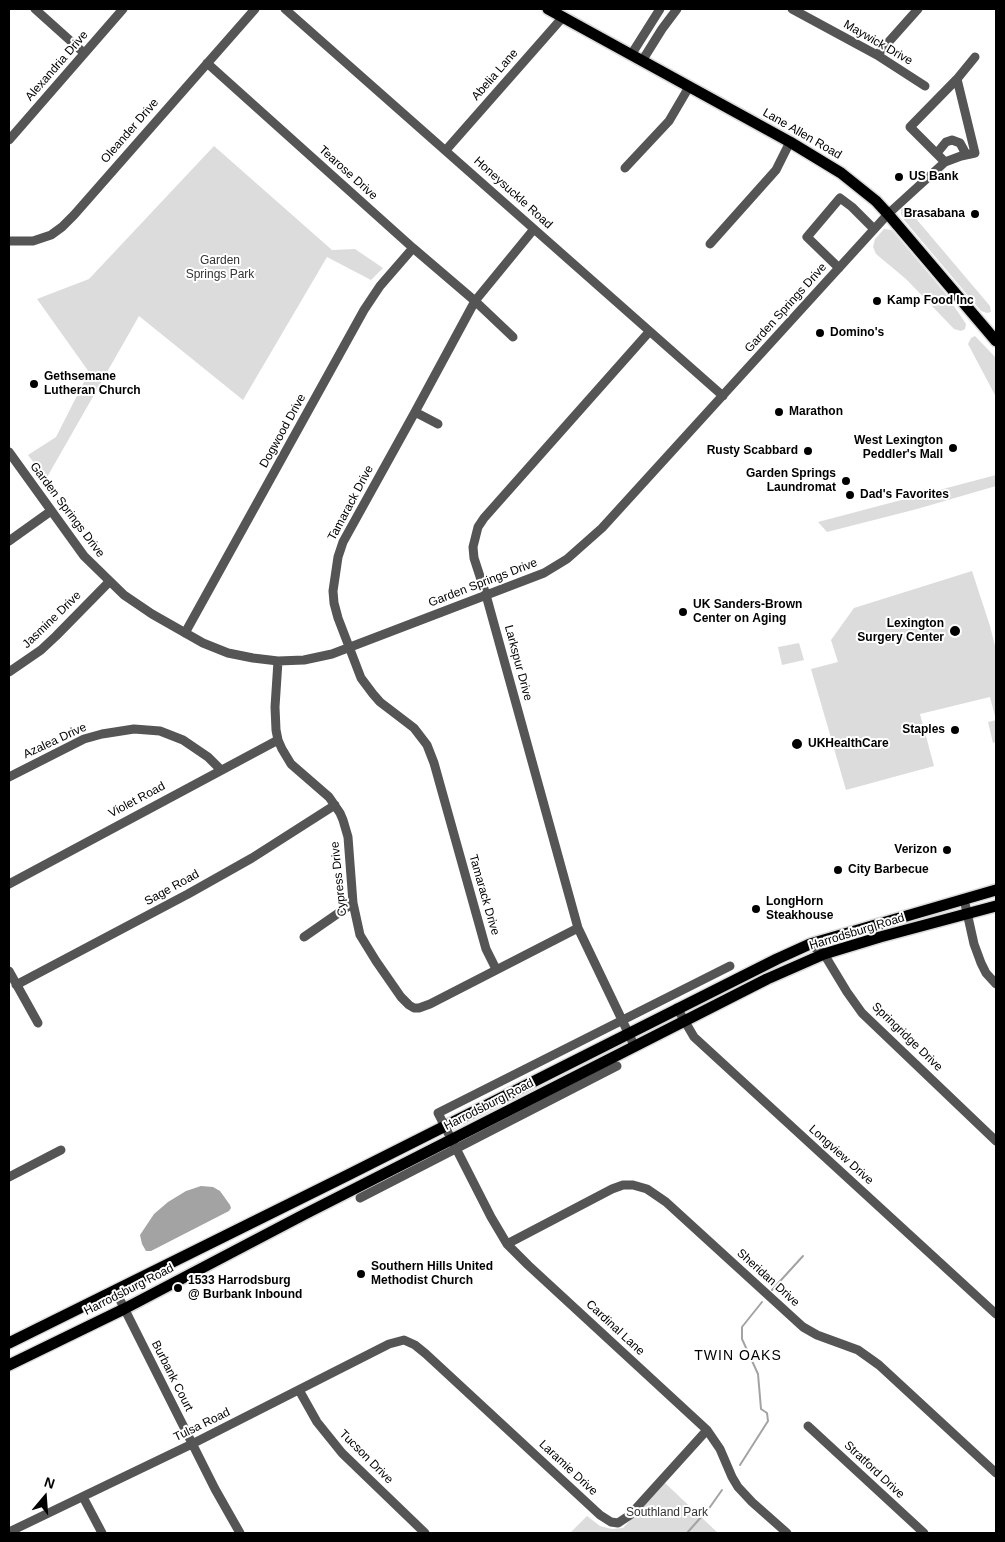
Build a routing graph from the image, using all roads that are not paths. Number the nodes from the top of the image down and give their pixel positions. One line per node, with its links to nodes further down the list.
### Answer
1 (34, 9): 11 (street)
2 (123, 9): 11 (street, Alexandria Drive)
3 (255, 9): 16 (street, Oleander Drive)
4 (285, 9): 22 (street, Honeysuckle Road)
5 (548, 9): 10 (main road, Lane Allen Road)
6 (660, 9): 12 (street)
7 (676, 9): 15 (street)
8 (792, 9): 13 (street, Maywick Drive)
9 (918, 9): 13 (street)
10 (563, 17): 12 (main road, Lane Allen Road); 22 (street, Abelia Lane)
11 (84, 53): 20 (street, Alexandria Drive)
12 (630, 55): 15 (main road, Lane Allen Road)
13 (876, 56): 18 (street, Maywick Drive)
14 (975, 57): 17 (street)
15 (642, 61): 19 (main road, Lane Allen Road)
16 (207, 63): 30 (street, Oleander Drive); 32 (street, Tearose Drive)
17 (957, 79): 23 (street); 24 (street)
18 (925, 86)
19 (689, 87): 21 (main road, Lane Allen Road); 26 (street)
20 (11, 134)
21 (790, 142): 27 (main road, Lane Allen Road); 31 (street)
22 (446, 150): 28 (street, Honeysuckle Road)
23 (937, 153): 24 (street); 25 (street)
24 (966, 154): 25 (street)
25 (945, 162): 27 (street, Garden Springs Drive)
26 (625, 168)
27 (888, 214): 29 (street, Garden Springs Drive); 37 (main road, Lane Allen Road)
28 (534, 229): 34 (street, Tamarack Drive); 35 (street, Honeysuckle Road)
29 (874, 229): 33 (street, Garden Springs Drive); 33 (street)
30 (9, 241)
31 (710, 244)
32 (413, 248): 34 (street, Tearose Drive); 46 (street, Dogwood Drive)
33 (839, 268): 38 (street, Garden Springs Drive)
34 (475, 301): 36 (street, Tearose Drive); 39 (street, Tamarack Drive)
35 (648, 332): 38 (street, Honeysuckle Road); 45 (street, Larkspur Drive)
36 (513, 336)
37 (996, 341)
38 (723, 396): 45 (street, Garden Springs Drive)
39 (415, 412): 40 (street); 47 (street, Tamarack Drive)
40 (438, 424)
41 (9, 452): 42 (street, Garden Springs Drive)
42 (51, 511): 43 (street); 44 (street, Garden Springs Drive)
43 (9, 541)
44 (109, 582): 46 (street, Garden Springs Drive); 49 (street, Jasmine Drive)
45 (486, 595): 47 (street, Garden Springs Drive); 60 (street, Larkspur Drive)
46 (185, 633): 48 (street, Garden Springs Drive)
47 (348, 648): 48 (street, Garden Springs Drive); 65 (street, Tamarack Drive)
48 (278, 661): 50 (street, Cypress Drive)
49 (9, 672)
50 (278, 740): 51 (street, Violet Road); 53 (street, Cypress Drive)
51 (221, 770): 52 (street, Azalea Drive); 54 (street, Violet Road)
52 (9, 777)
53 (335, 805): 57 (street, Cypress Drive); 68 (street, Sage Road)
54 (9, 884)
55 (996, 890): 56 (main road, Harrodsburg Road)
56 (964, 899): 59 (street); 62 (main road, Harrodsburg Road)
57 (353, 903): 61 (street); 65 (street, Cypress Drive)
58 (996, 906): 59 (main road, Harrodsburg Road)
59 (967, 914): 63 (main road, Harrodsburg Road); 67 (street)
60 (578, 928): 65 (street, Cypress Drive); 70 (street, Larkspur Drive)
61 (304, 938)
62 (810, 944): 63 (street, Springridge Drive); 69 (main road, Harrodsburg Road)
63 (824, 954): 71 (main road, Harrodsburg Road); 77 (street, Springridge Drive)
64 (730, 966): 70 (street)
65 (496, 969)
66 (9, 971): 68 (street)
67 (996, 984)
68 (16, 985): 72 (street)
69 (677, 1008): 71 (street, Longview Drive); 73 (main road, Harrodsburg Road)
70 (621, 1021): 73 (street, Larkspur Drive); 76 (street)
71 (685, 1022): 74 (main road, Harrodsburg Road); 85 (street, Longview Drive)
72 (38, 1024)
73 (627, 1034): 74 (street, Larkspur Drive); 76 (main road, Harrodsburg Road)
74 (635, 1047): 78 (main road, Harrodsburg Road)
75 (617, 1066): 78 (street)
76 (446, 1126): 78 (street, Cardinal Lane); 83 (main road, Harrodsburg Road)
77 (996, 1141)
78 (455, 1144): 81 (street); 82 (street, Cardinal Lane); 84 (main road, Harrodsburg Road)
79 (61, 1150): 80 (street)
80 (9, 1177)
81 (360, 1198)
82 (507, 1244): 91 (street, Cardinal Lane); 93 (street, Sheridan Drive)
83 (115, 1290): 84 (street, Burbank Court); 87 (main road, Harrodsburg Road)
84 (124, 1309): 88 (main road, Harrodsburg Road); 92 (street, Burbank Court)
85 (996, 1314)
86 (406, 1340): 89 (street, Tulsa Road); 91 (street, Laramie Drive)
87 (9, 1344)
88 (9, 1365)
89 (299, 1390): 92 (street, Tulsa Road); 98 (street, Tucson Drive)
90 (808, 1426): 100 (street, Stratford Drive)
91 (707, 1430): 99 (street, Cardinal Lane)
92 (192, 1444): 94 (street, Tulsa Road); 97 (street, Burbank Court)
93 (996, 1473)
94 (83, 1497): 95 (street, Tulsa Road); 96 (street)
95 (9, 1532)
96 (102, 1533)
97 (240, 1533)
98 (425, 1533)
99 (786, 1533)
100 (924, 1533)

